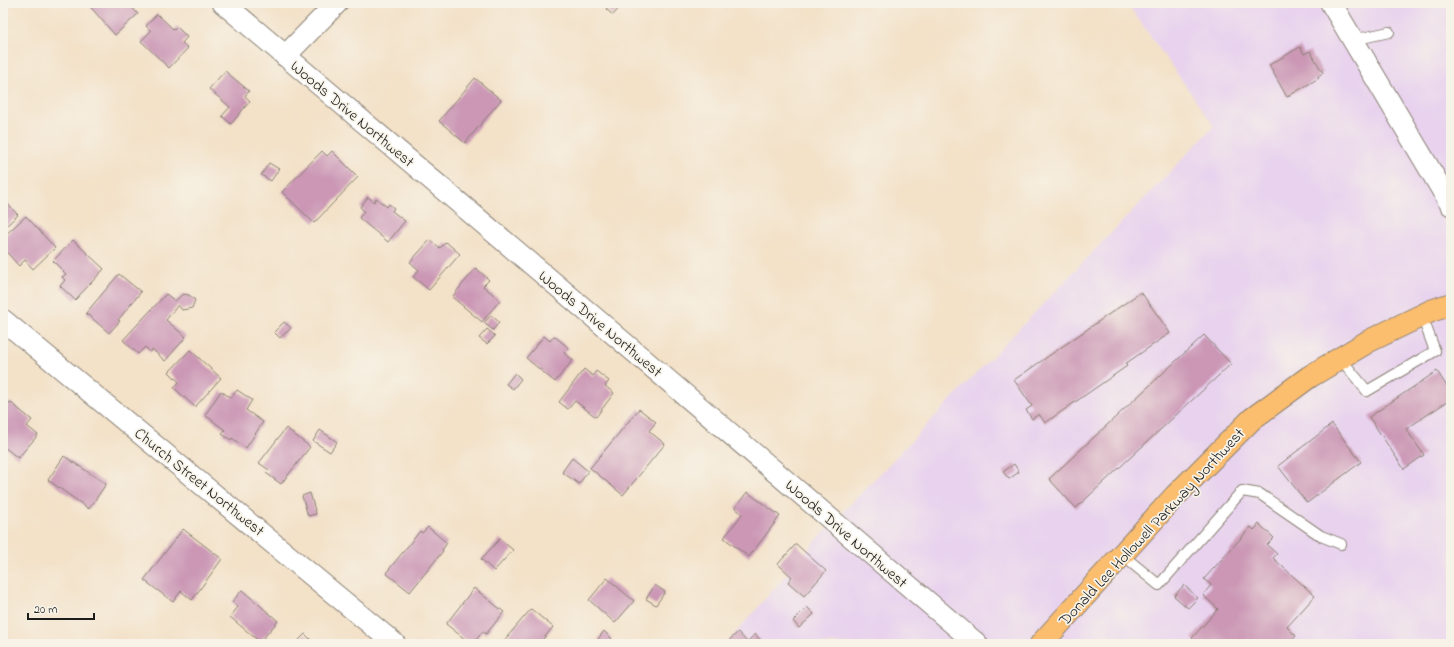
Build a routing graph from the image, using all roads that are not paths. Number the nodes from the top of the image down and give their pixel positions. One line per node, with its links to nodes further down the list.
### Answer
1 (224, 3): 6 (street, Woods Drive Northwest)
2 (337, 3): 6 (street)
3 (1331, 3): 5 (street)
4 (1389, 32): 5 (lane)
5 (1353, 40): 7 (street)
6 (285, 56): 15 (street, Woods Drive Northwest)
7 (1451, 205)
8 (1451, 304): 9 (main road, Donald Lee Hollowell Parkway Northwest)
9 (1422, 316): 11 (main road, Donald Lee Hollowell Parkway Northwest); 11 (lane)
10 (3, 320): 14 (street, Church Street Northwest)
11 (1340, 358): 13 (main road, Donald Lee Hollowell Parkway Northwest)
12 (1341, 544): 13 (lane)
13 (1122, 555): 16 (main road, Donald Lee Hollowell Parkway Northwest)
14 (396, 644)
15 (977, 644)
16 (1041, 644)

